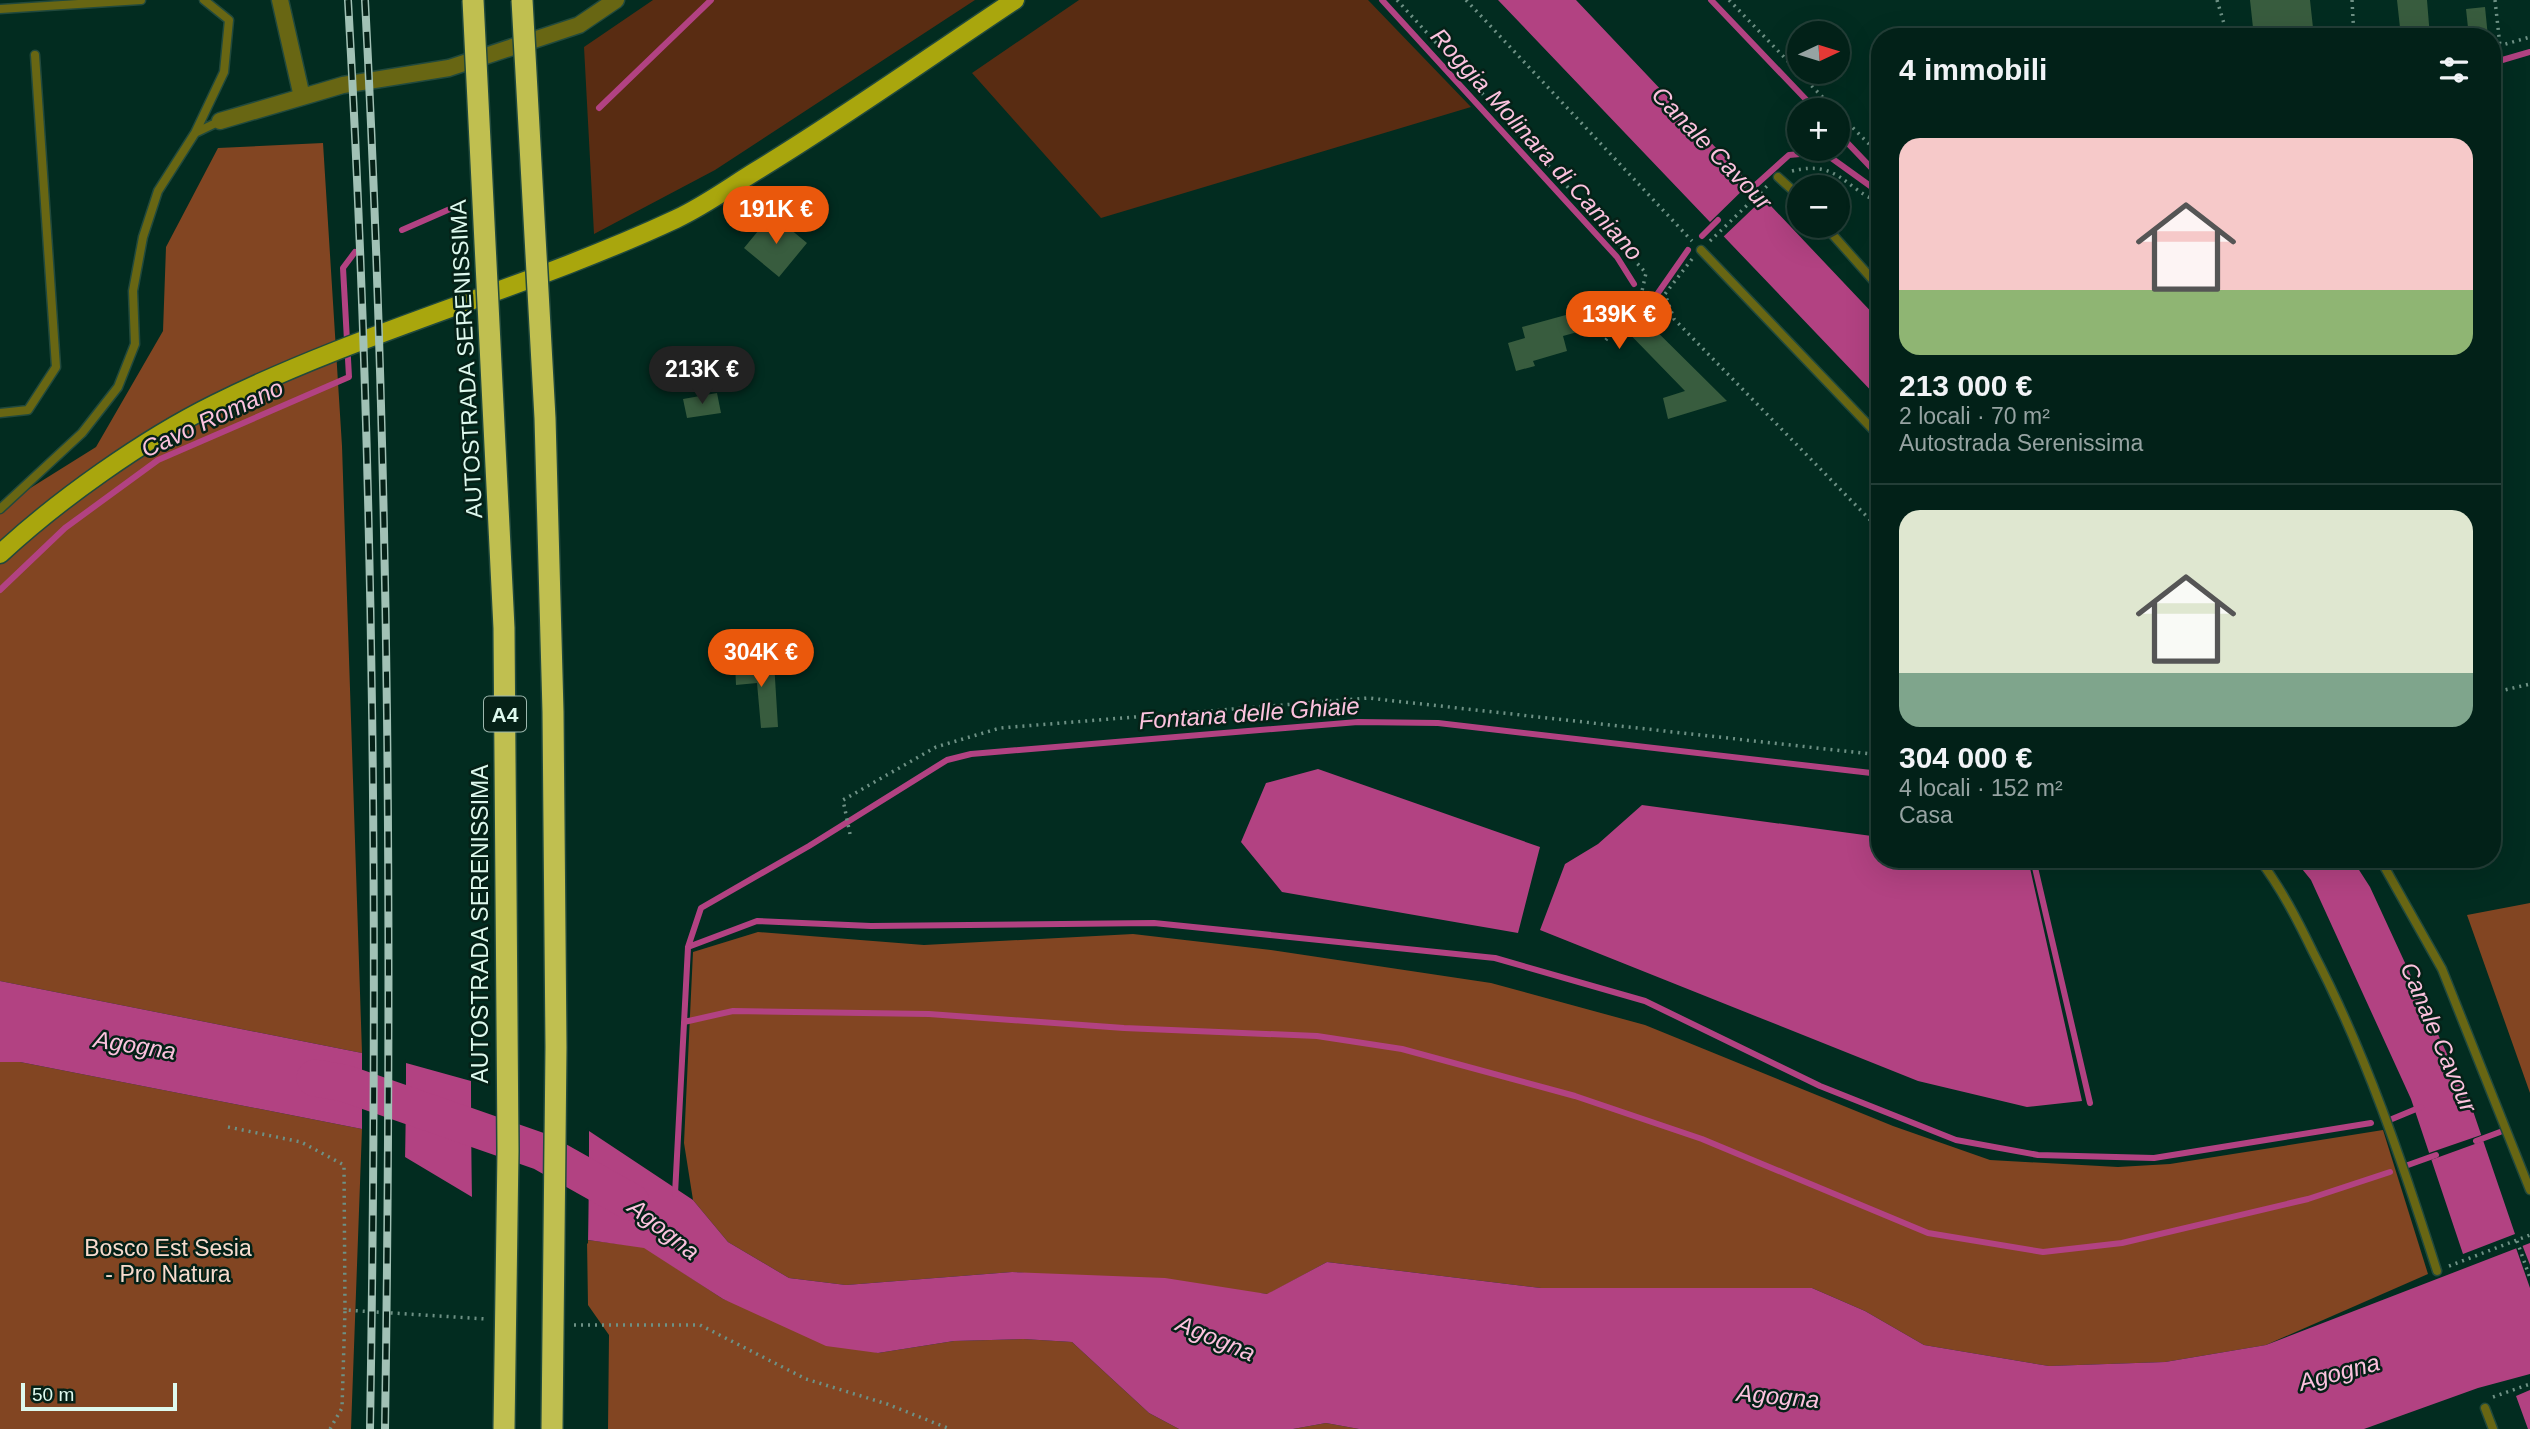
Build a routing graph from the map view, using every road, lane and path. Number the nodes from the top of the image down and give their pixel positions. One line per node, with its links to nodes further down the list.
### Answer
1 (141, 0): 14 (lane)
2 (204, 0): 25 (lane)
3 (280, 0): 21 (street)
4 (473, 0): 57 (highway, AUTOSTRADA SERENISSIMA / A4, bridge)
5 (522, 0): 58 (highway, A4, bridge)
6 (616, 0): 21 (street)
7 (1015, 0): 38 (main road)
8 (1397, 0): 33 (path)
9 (1466, 0): 31 (path)
10 (1729, 0): 22 (path)
11 (2217, 0): 15 (path)
12 (2352, 0): 16 (path)
13 (2495, 0): 17 (path)
14 (0, 9)
15 (2225, 28)
16 (2354, 28)
17 (2498, 28)
18 (2530, 37): 19 (path)
19 (2501, 46)
20 (35, 55): 34 (lane)
21 (302, 97): 23 (street)
22 (1823, 98)
23 (220, 121): 25 (lane)
24 (1850, 126): 26 (path)
25 (195, 133): 36 (lane)
26 (1871, 146)
27 (1774, 180): 28 (lane); 29 (path); 31 (path)
28 (1787, 188)
29 (1871, 196)
30 (1836, 238): 32 (lane)
31 (1701, 250): 35 (lane); 37 (path)
32 (1871, 278)
33 (1605, 341)
34 (0, 413)
35 (1871, 428)
36 (0, 509)
37 (1871, 521)
38 (0, 554)
39 (2530, 684): 40 (path)
40 (2501, 691)
41 (1871, 754): 42 (path)
42 (850, 831)
43 (2266, 868): 49 (lane)
44 (2385, 868): 46 (lane)
45 (228, 1127): 51 (path)
46 (2530, 1190)
47 (2530, 1235): 48 (path)
48 (2517, 1241): 49 (path); 50 (path)
49 (2437, 1271)
50 (2530, 1278)
51 (345, 1310): 52 (path); 56 (path)
52 (498, 1320)
53 (568, 1324): 59 (path)
54 (2530, 1384): 55 (path)
55 (2485, 1408): 60 (lane)
56 (330, 1429)
57 (503, 1429)
58 (552, 1429)
59 (950, 1429)
60 (2493, 1429)

